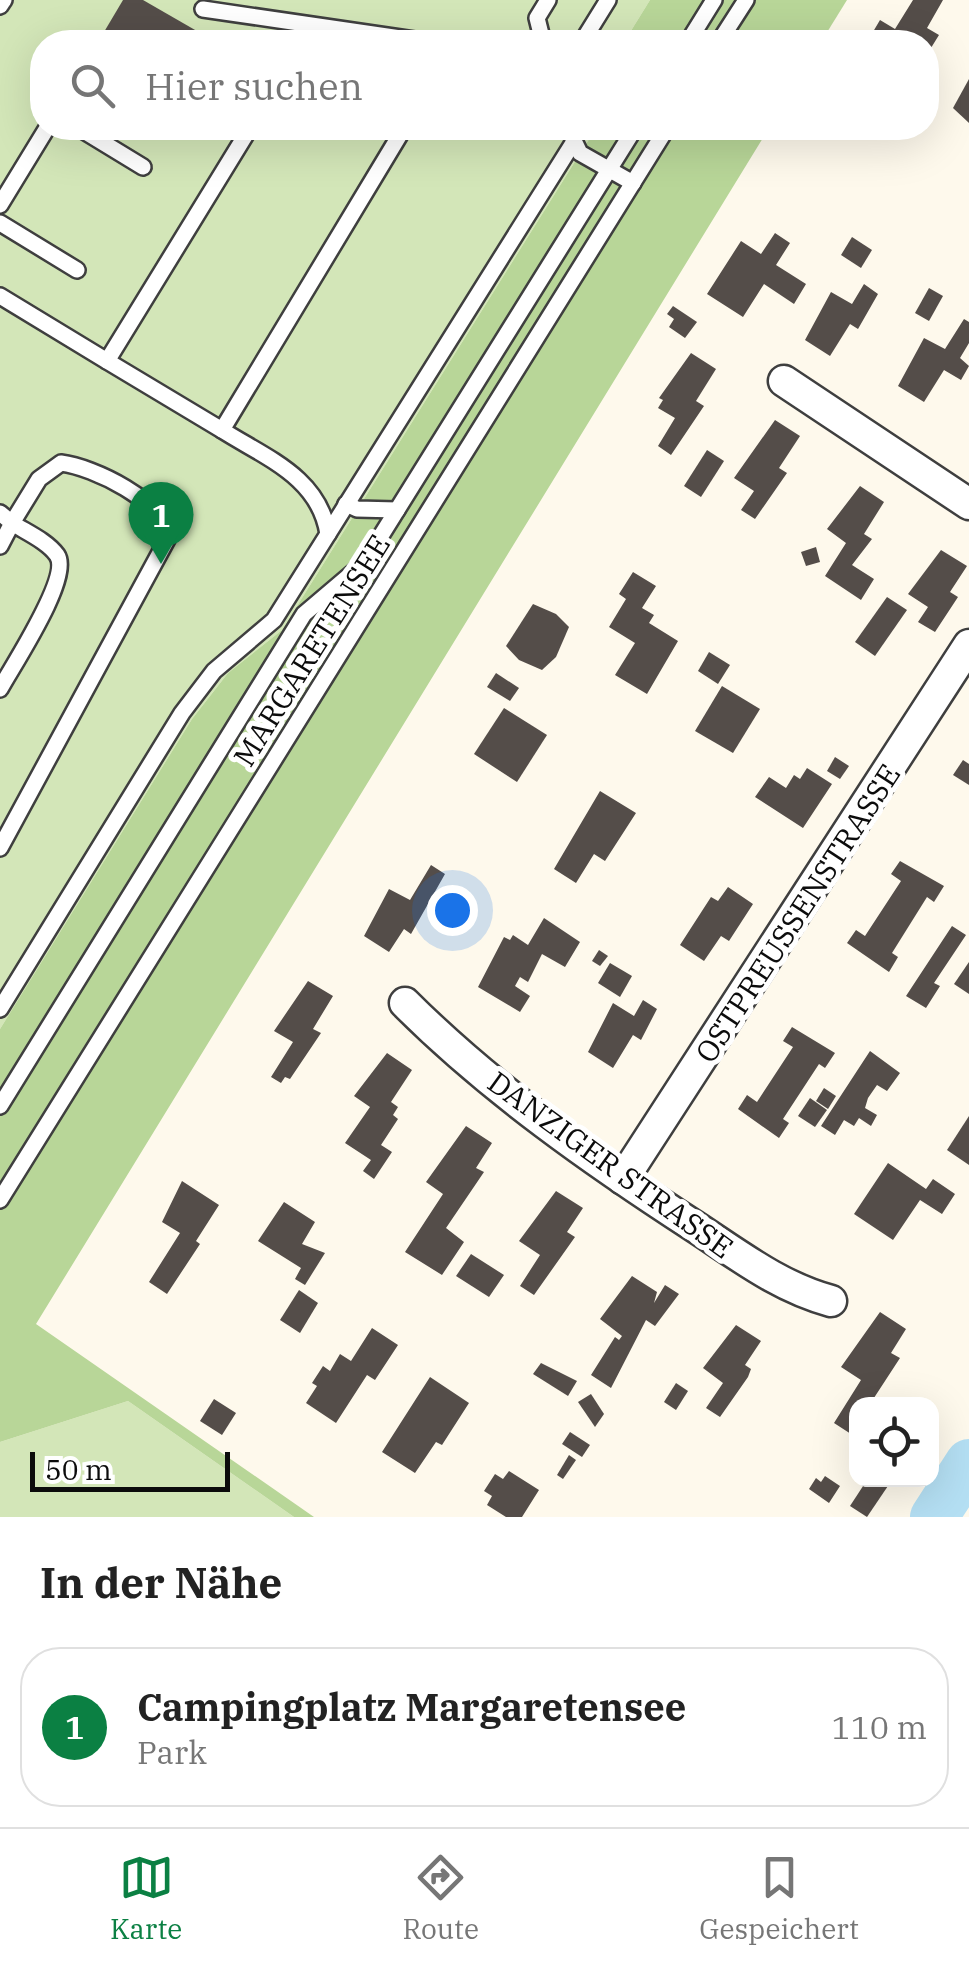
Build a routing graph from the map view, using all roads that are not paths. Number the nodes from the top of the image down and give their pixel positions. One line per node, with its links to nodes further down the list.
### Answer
1 (532, 0): 7 (lane)
2 (548, 0): 7 (lane)
3 (608, 0): 12 (lane)
4 (714, 0): 13 (lane)
5 (746, 0): 14 (lane)
6 (203, 9): 8 (lane)
7 (538, 18): 11 (lane)
8 (311, 27): 9 (lane); 10 (lane)
9 (309, 30)
10 (334, 30)
11 (540, 30)
12 (589, 30)
13 (695, 30)
14 (727, 30)
15 (39, 140): 26 (lane)
16 (98, 140): 23 (lane)
17 (243, 140): 30 (lane)
18 (397, 140): 32 (lane)
19 (567, 140): 33 (lane)
20 (575, 140): 24 (lane)
21 (628, 140): 24 (lane, MARGARETENSEE)
22 (660, 140): 25 (lane, MARGARETENSEE)
23 (143, 167)
24 (608, 172): 25 (lane); 35 (lane, MARGARETENSEE)
25 (633, 183): 48 (lane, MARGARETENSEE)
26 (0, 205)
27 (0, 223): 28 (lane)
28 (77, 270)
29 (0, 296): 30 (lane)
30 (107, 361): 32 (lane)
31 (784, 381): 34 (street)
32 (222, 430): 37 (lane)
33 (346, 504): 35 (lane); 37 (lane)
34 (969, 504)
35 (397, 510): 39 (lane, MARGARETENSEE)
36 (6, 518): 38 (lane); 42 (lane); 43 (lane)
37 (328, 534): 40 (lane)
38 (0, 546)
39 (304, 614): 40 (lane); 46 (lane, MARGARETENSEE)
40 (274, 620): 45 (lane)
41 (969, 646): 47 (street, OSTPREUSSENSTRASSE)
42 (0, 689)
43 (0, 848)
44 (405, 1002): 47 (street, DANZIGER STRASSE)
45 (0, 1009)
46 (0, 1106)
47 (623, 1179): 49 (street, DANZIGER STRASSE)
48 (0, 1200)
49 (831, 1301)

